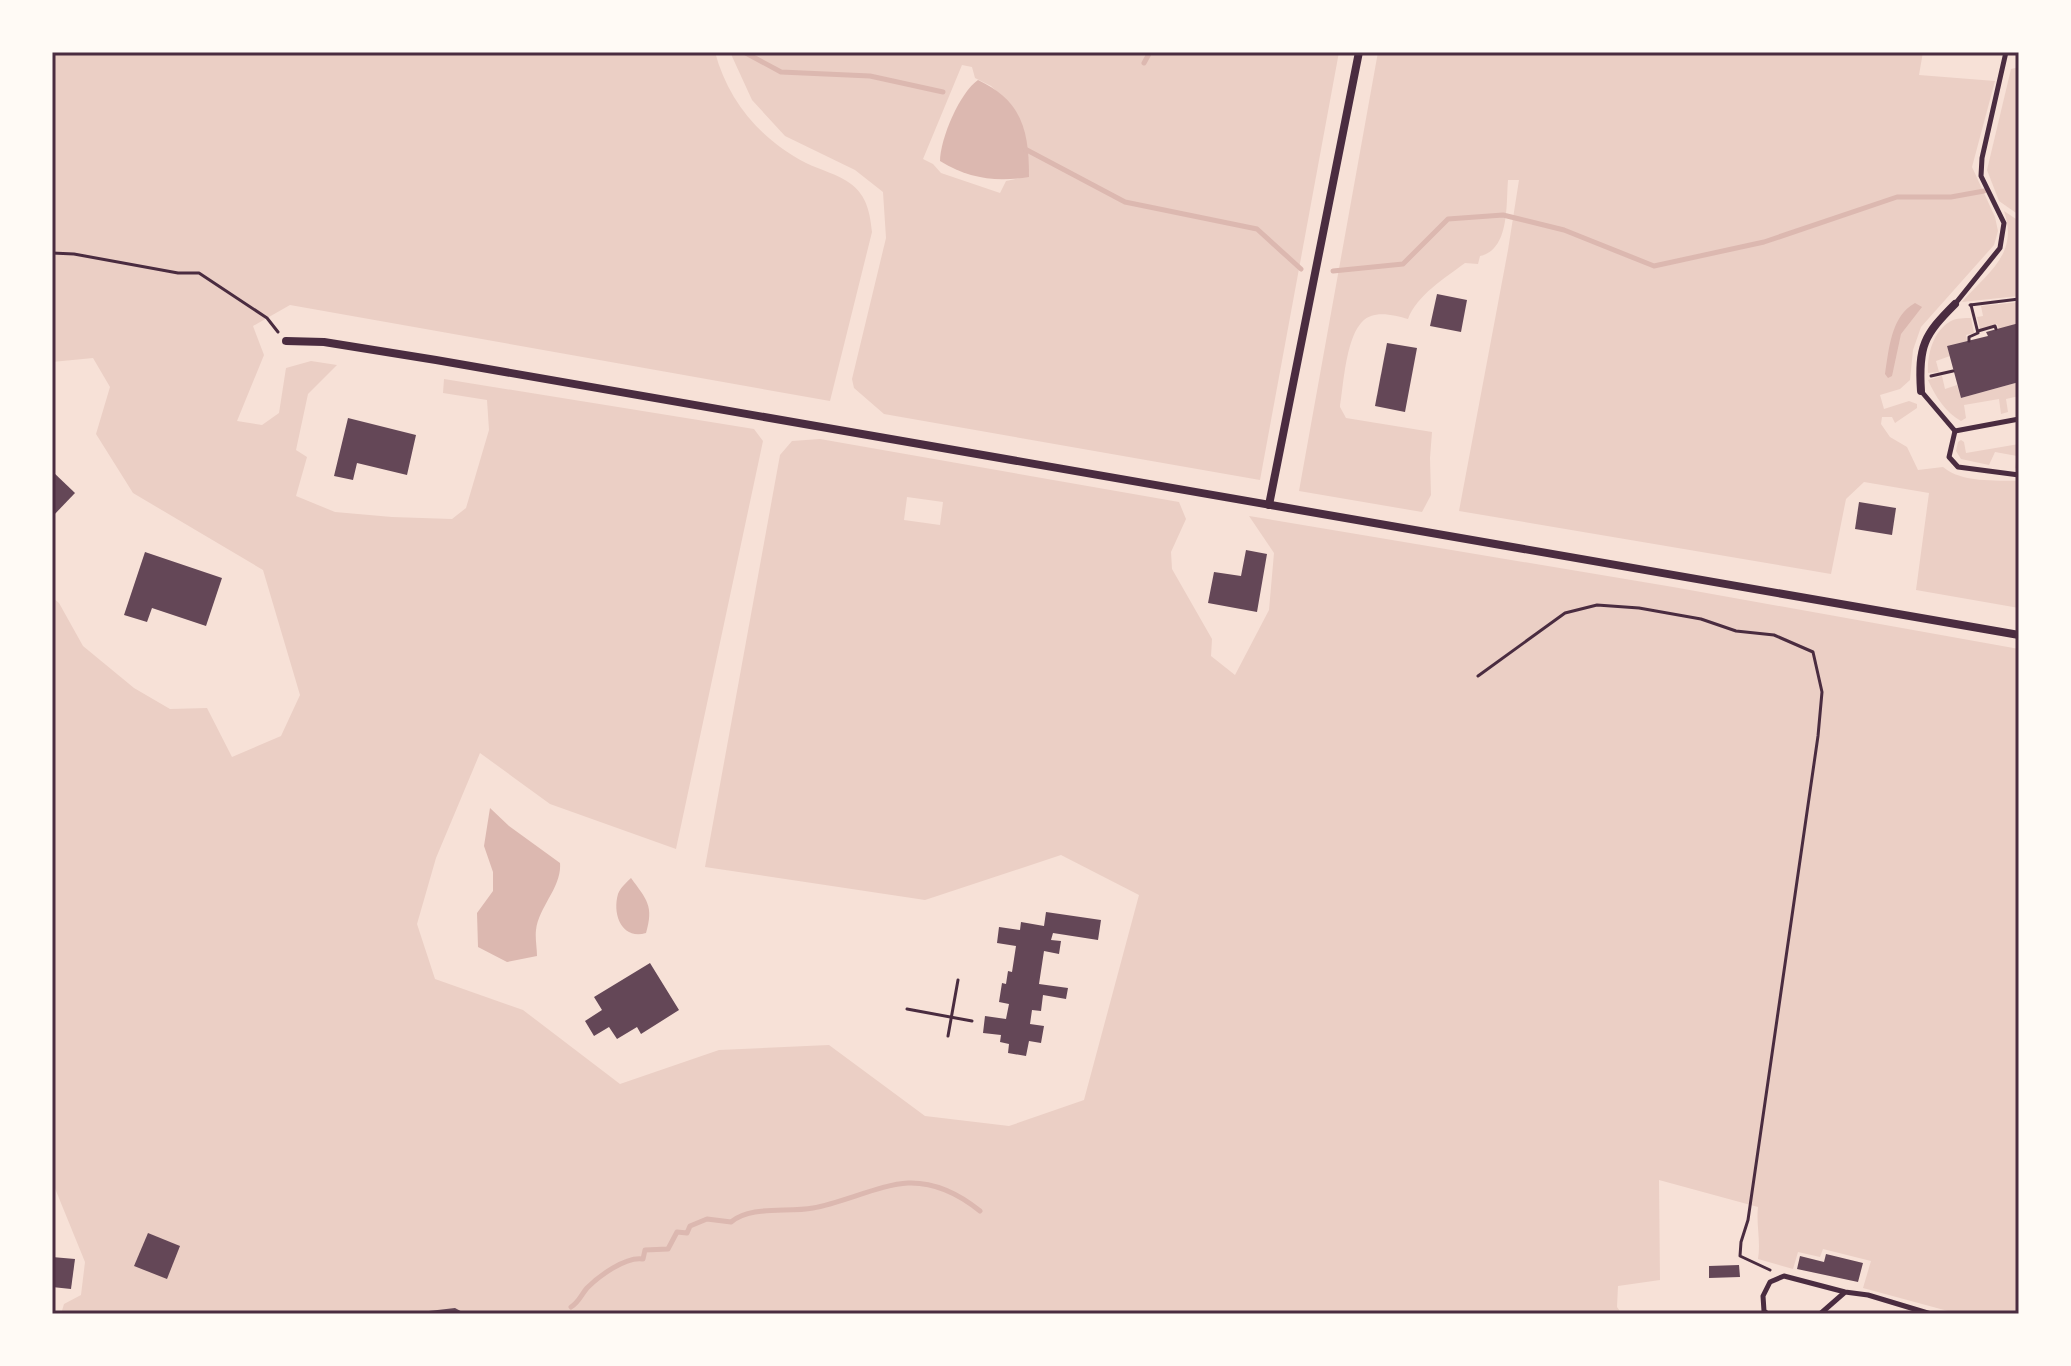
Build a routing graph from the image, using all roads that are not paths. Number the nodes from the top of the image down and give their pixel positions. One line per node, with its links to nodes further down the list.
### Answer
1 (1359, 52): 9 (street)
2 (2006, 52): 3 (lane)
3 (1955, 304): 5 (street)
4 (286, 341): 9 (street)
5 (1921, 391): 7 (lane)
6 (2019, 419): 7 (lane)
7 (1955, 431): 8 (lane)
8 (2019, 475)
9 (1269, 505): 10 (street)
10 (2019, 635)
11 (1845, 1292): 12 (lane); 13 (lane); 14 (lane)
12 (1768, 1314)
13 (1820, 1314)
14 (1931, 1314)

